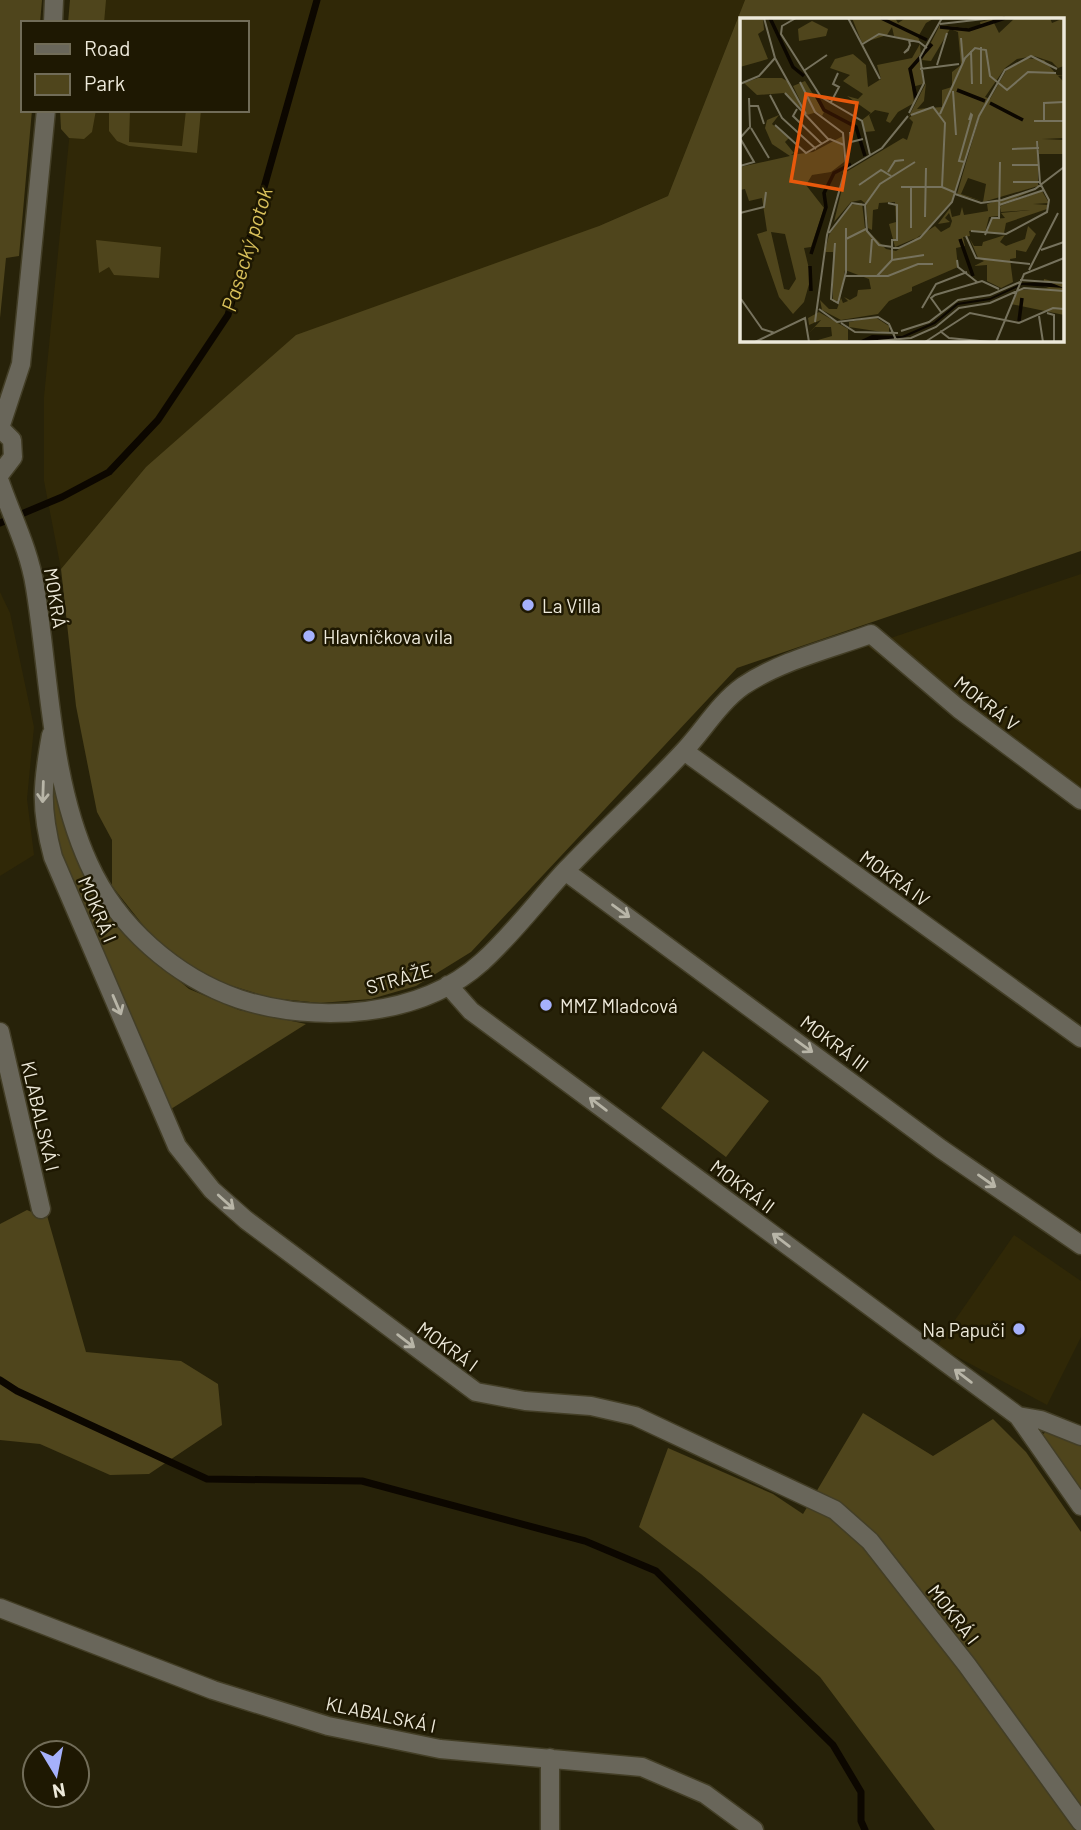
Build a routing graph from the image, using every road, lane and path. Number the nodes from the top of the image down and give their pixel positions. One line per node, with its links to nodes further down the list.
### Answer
1 (54, 0): 2 (street)
2 (53, 21)
3 (46, 112): 4 (street)
4 (0, 428): 5 (street)
5 (0, 474)
6 (0, 482): 8 (street, MOKRÁ)
7 (871, 634): 9 (street, STRÁŽE); 10 (street, MOKRÁ V)
8 (53, 725): 12 (street, STRÁŽE); 22 (street, MOKRÁ I, one-way to 22)
9 (684, 751): 11 (street, STRÁŽE); 14 (street, MOKRÁ IV)
10 (1081, 800)
11 (565, 871): 12 (street, STRÁŽE); 16 (street, MOKRÁ III, one-way to 16)
12 (448, 985): 17 (street, MOKRÁ II, one-way to 12)
13 (0, 1032): 15 (street, KLABALSKÁ I)
14 (1081, 1038)
15 (41, 1209)
16 (1081, 1245)
17 (1018, 1416): 18 (street, MOKRÁ II); 19 (street, MOKRÁ II)
18 (1081, 1436)
19 (1081, 1506)
20 (0, 1608): 21 (street, KLABALSKÁ I)
21 (550, 1758): 23 (street); 24 (street, KLABALSKÁ I)
22 (1081, 1822)
23 (550, 1830)
24 (754, 1830)

